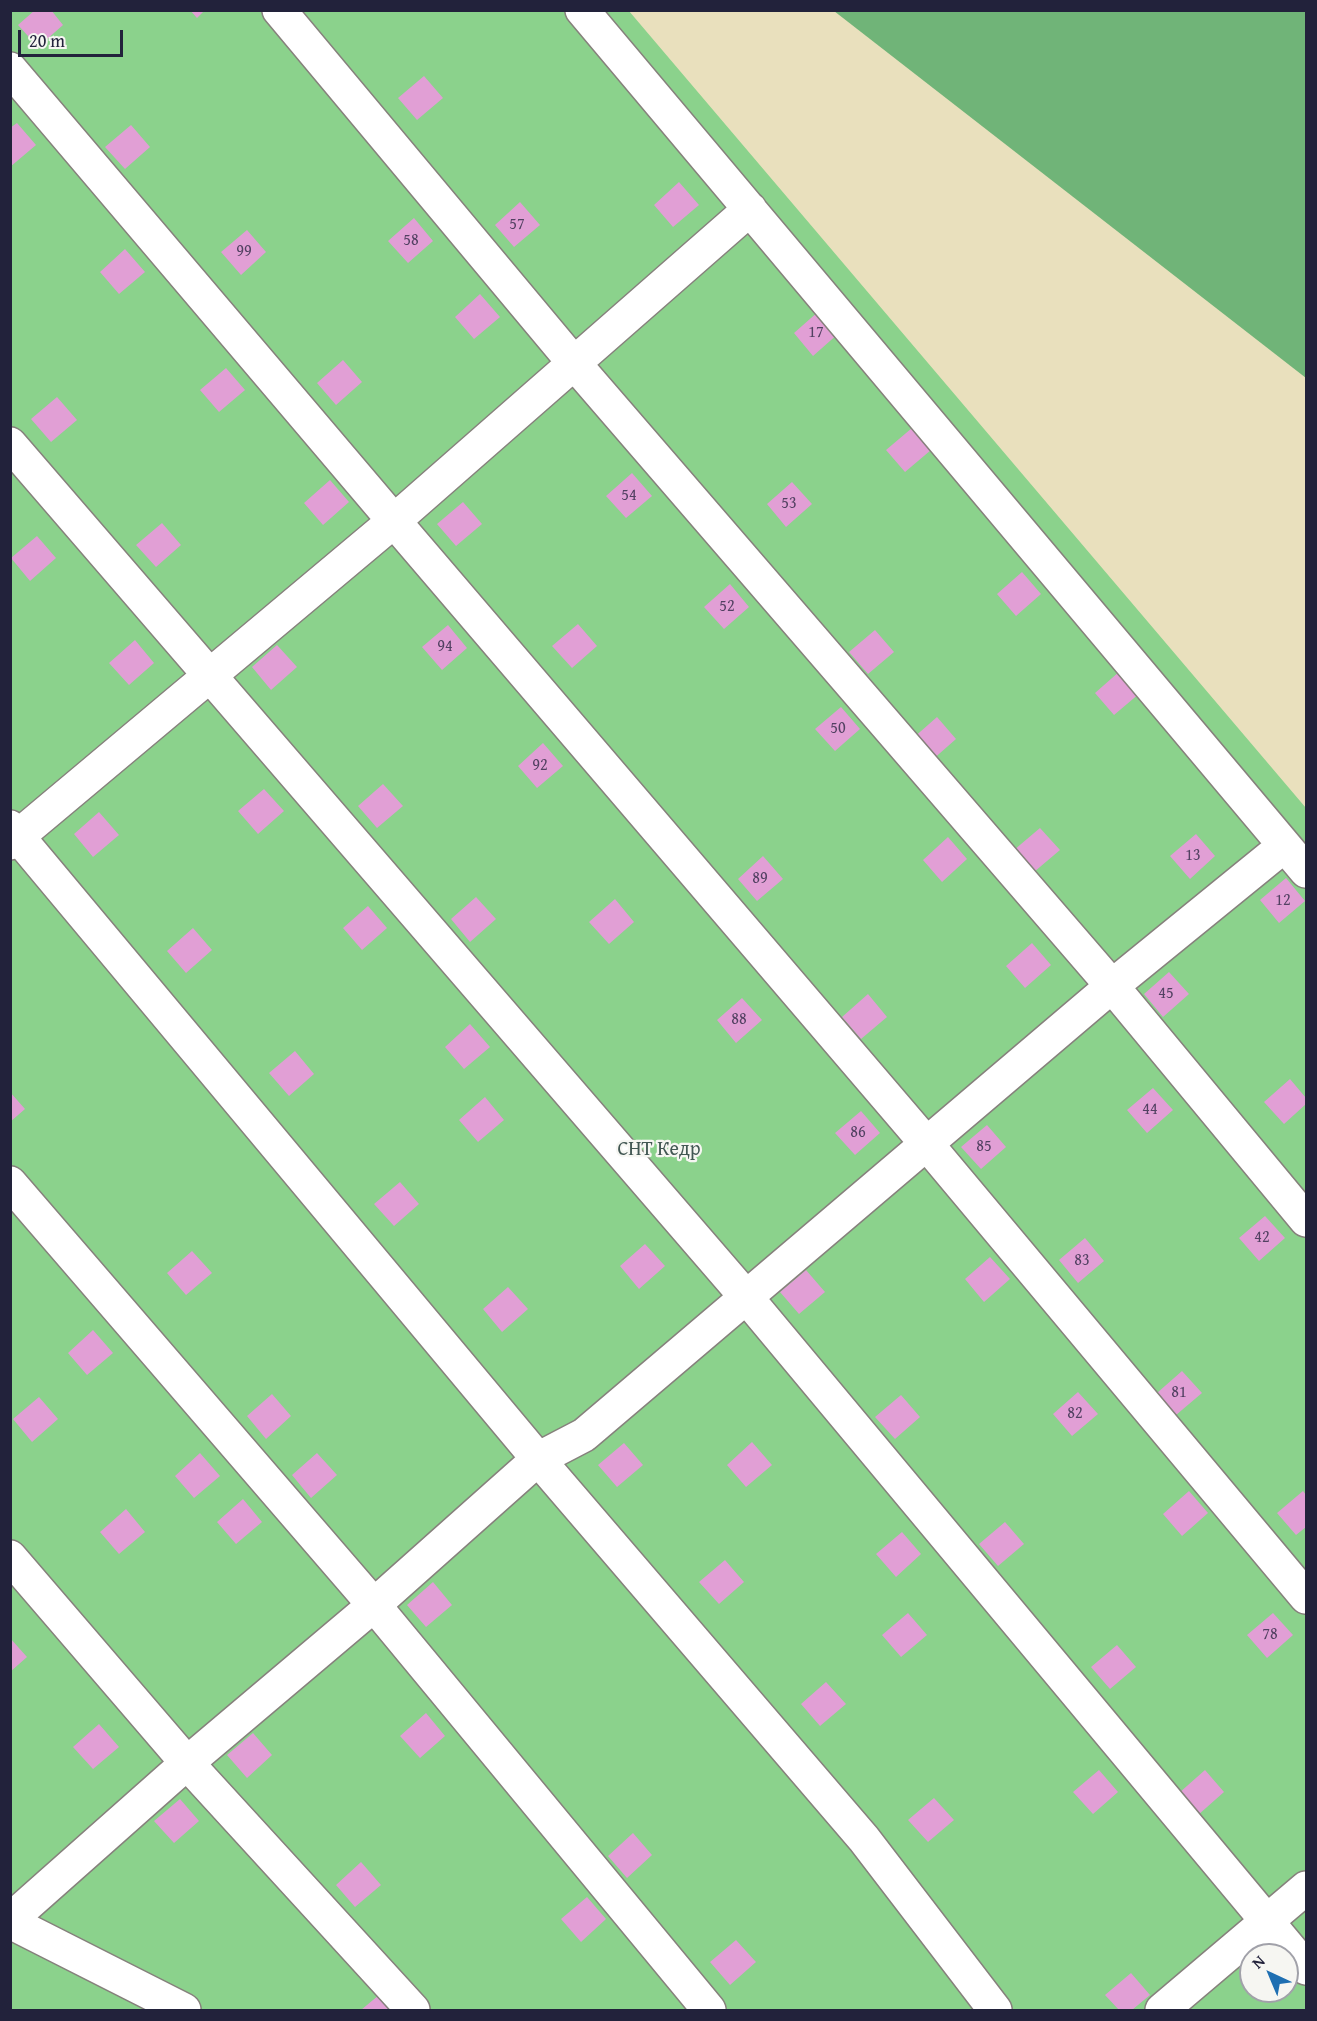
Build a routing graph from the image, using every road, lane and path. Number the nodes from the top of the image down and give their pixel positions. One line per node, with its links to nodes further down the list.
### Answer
1 (279, 10): 5 (street)
2 (582, 10): 4 (street)
3 (10, 69): 7 (street)
4 (750, 209): 5 (street); 10 (street)
5 (574, 363): 7 (street); 12 (street)
6 (10, 444): 8 (street)
7 (394, 521): 8 (street); 13 (street)
8 (210, 675): 9 (street); 16 (street)
9 (13, 835): 17 (street)
10 (1284, 846): 11 (street); 12 (street)
11 (1306, 871)
12 (1112, 986): 13 (street); 15 (street)
13 (926, 1143): 16 (street); 19 (street)
14 (10, 1183): 20 (street)
15 (1306, 1220)
16 (747, 1298): 17 (street); 24 (street)
17 (538, 1459): 20 (street); 29 (street)
18 (10, 1557): 21 (street)
19 (1306, 1598)
20 (374, 1605): 21 (street); 28 (street)
21 (188, 1763): 23 (street); 27 (street)
22 (1306, 1888): 24 (street)
23 (10, 1921): 26 (street)
24 (1267, 1922): 25 (street); 30 (street)
25 (1306, 1968)
26 (183, 2010)
27 (412, 2010)
28 (709, 2010)
29 (995, 2010)
30 (1162, 2010)

